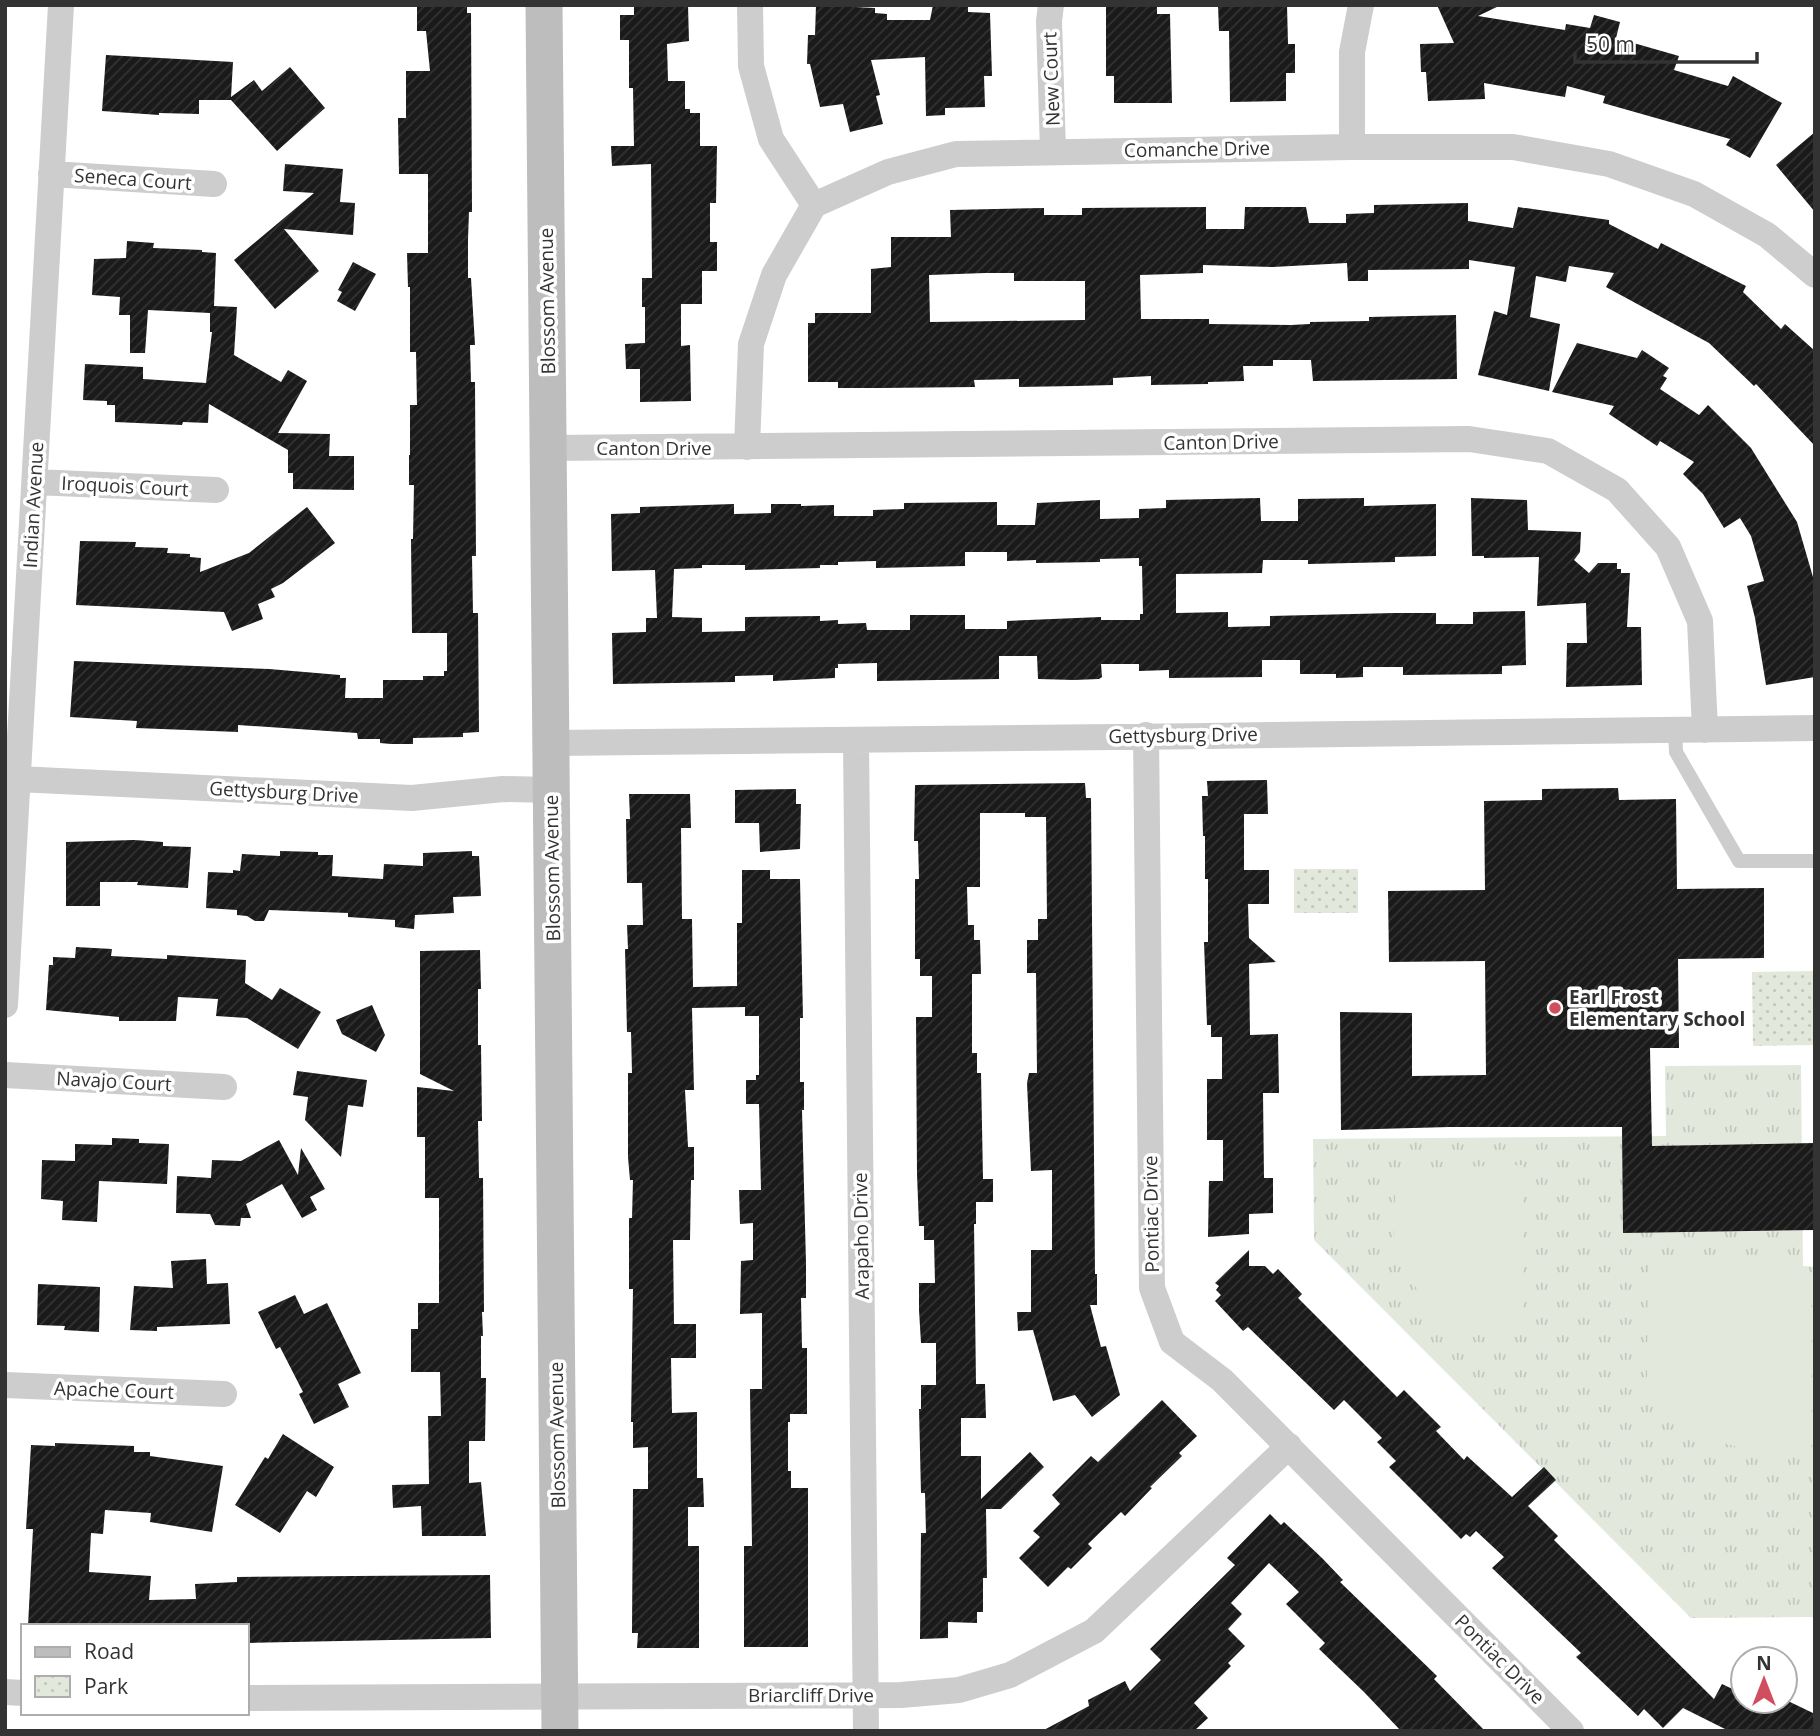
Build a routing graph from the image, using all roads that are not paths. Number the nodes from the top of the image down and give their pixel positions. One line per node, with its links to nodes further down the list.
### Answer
1 (61, 5): 8 (street, Indian Avenue)
2 (544, 5): 13 (street, Blossom Avenue)
3 (750, 5): 10 (street)
4 (1051, 5): 7 (street, New Court)
5 (1361, 5): 6 (street)
6 (1352, 147): 7 (street, Comanche Drive); 11 (street, Comanche Drive)
7 (1053, 152): 10 (street, Comanche Drive)
8 (51, 174): 9 (street, Seneca Court); 14 (street, Indian Avenue)
9 (215, 184)
10 (814, 205): 12 (street)
11 (1815, 275)
12 (747, 447): 13 (street, Canton Drive); 18 (street, Canton Drive)
13 (548, 448): 21 (street, Blossom Avenue)
14 (35, 482): 15 (street, Iroquois Court); 22 (street, Indian Avenue)
15 (216, 490)
16 (1815, 728): 18 (street, Gettysburg Drive)
17 (1675, 730): 18 (street, Gettysburg Drive); 19 (street, Gettysburg Drive); 24 (lane)
18 (1705, 730)
19 (1146, 735): 20 (street, Gettysburg Drive); 30 (street, Pontiac Drive)
20 (856, 741): 21 (street, Gettysburg Drive); 31 (street, Arapaho Drive)
21 (551, 743): 23 (street, Blossom Avenue)
22 (18, 779): 23 (street, Gettysburg Drive); 25 (street, Indian Avenue)
23 (550, 790): 33 (street, Blossom Avenue)
24 (1815, 861)
25 (5, 1005)
26 (5, 1075): 27 (street, Navajo Court)
27 (223, 1087)
28 (5, 1385): 29 (street, Apache Court)
29 (223, 1394)
30 (1289, 1446): 31 (street, Briarcliff Drive); 35 (street, Pontiac Drive)
31 (866, 1695): 33 (street, Briarcliff Drive); 34 (street, Arapaho Drive)
32 (248, 1698): 33 (street, Briarcliff Drive)
33 (560, 1714)
34 (866, 1731)
35 (1571, 1731)

